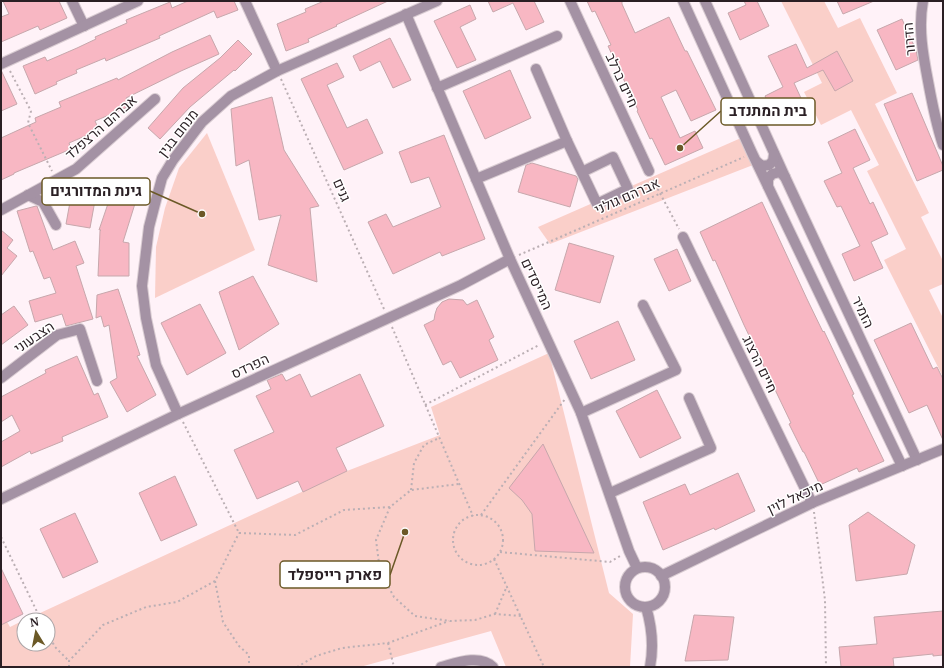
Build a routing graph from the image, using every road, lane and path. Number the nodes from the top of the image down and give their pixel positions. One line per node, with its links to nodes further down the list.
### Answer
1 (72, 1): 10 (street)
2 (138, 1): 10 (street)
3 (245, 1): 14 (street)
4 (437, 1): 9 (street, מנחם בגין)
5 (570, 1): 21 (street, חיים ברלב)
6 (684, 1): 20 (street)
7 (705, 1): 19 (street, הזמיר)
8 (923, 1): 18 (street, הדרור)
9 (406, 14): 14 (street, מנחם בגין); 15 (street, המייסדים)
10 (84, 26): 12 (street)
11 (557, 36): 15 (street)
12 (3, 62): 25 (path)
13 (536, 69): 17 (street)
14 (277, 71): 34 (path, גנים); 42 (street, מנחם בגין)
15 (437, 88): 24 (street, המייסדים)
16 (155, 99): 25 (street, אברהם הרצפלד)
17 (567, 141): 22 (street); 24 (street)
18 (943, 145)
19 (774, 154): 20 (street); 23 (street, הזמיר)
20 (755, 158): 26 (street); 27 (path, אברהם גולני)
21 (649, 171): 27 (path)
22 (582, 172): 22 (street)
23 (785, 177): 26 (street); 45 (street, הזמיר)
24 (476, 179): 32 (street, המייסדים)
25 (56, 180): 28 (street, אברהם הרצפלד)
26 (768, 186): 46 (street)
27 (660, 193): 31 (path); 32 (path, אברהם גולני)
28 (28, 195): 29 (street, אברהם הרצפלד); 30 (street)
29 (1, 210)
30 (56, 224)
31 (683, 237): 51 (street, חיים הרצוג)
32 (510, 259): 34 (street, הפרדס); 35 (street, המייסדים)
33 (643, 305): 41 (street)
34 (388, 318): 40 (path, גנים); 42 (street, הפרדס)
35 (548, 341): 38 (street, המייסדים); 40 (path)
36 (1, 378): 37 (street, הצבעוני)
37 (97, 381)
38 (571, 391): 41 (street, המייסדים); 53 (path)
39 (689, 398): 49 (street)
40 (425, 405): 43 (path, גנים)
41 (581, 413): 49 (street, המייסדים)
42 (178, 414): 50 (street, הפרדס); 55 (path)
43 (439, 438): 47 (path, גנים); 48 (path)
44 (943, 449): 45 (street, מיכאל לוין)
45 (917, 460): 46 (street, מיכאל לוין)
46 (902, 466): 51 (street, מיכאל לוין)
47 (459, 484): 48 (path); 54 (path, גנים)
48 (411, 490): 52 (path)
49 (610, 493): 57 (street, המייסדים)
50 (1, 499)
51 (812, 503): 61 (street, מיכאל לוין); 80 (path)
52 (390, 507): 55 (path); 68 (path)
53 (481, 515): 54 (path); 58 (path)
54 (473, 516): 59 (path)
55 (239, 533): 62 (path)
56 (1, 537): 65 (path)
57 (629, 551): 58 (path); 60 (street, המייסדים)
58 (500, 552): 59 (path)
59 (494, 559): 63 (path)
60 (637, 568): 61 (street); 64 (street)
61 (661, 576): 64 (street)
62 (215, 581): 71 (path); 73 (path)
63 (507, 586): 66 (path); 67 (path)
64 (646, 606): 79 (street)
65 (37, 612)
66 (495, 614): 67 (path); 68 (path)
67 (521, 616): 78 (path)
68 (450, 621): 69 (path)
69 (388, 643): 74 (path); 75 (path)
70 (56, 649): 71 (path)
71 (69, 661): 72 (path)
72 (69, 667)
73 (249, 667)
74 (297, 667)
75 (394, 667)
76 (441, 667): 77 (street)
77 (493, 667)
78 (544, 667)
79 (650, 667)
80 (826, 667)

